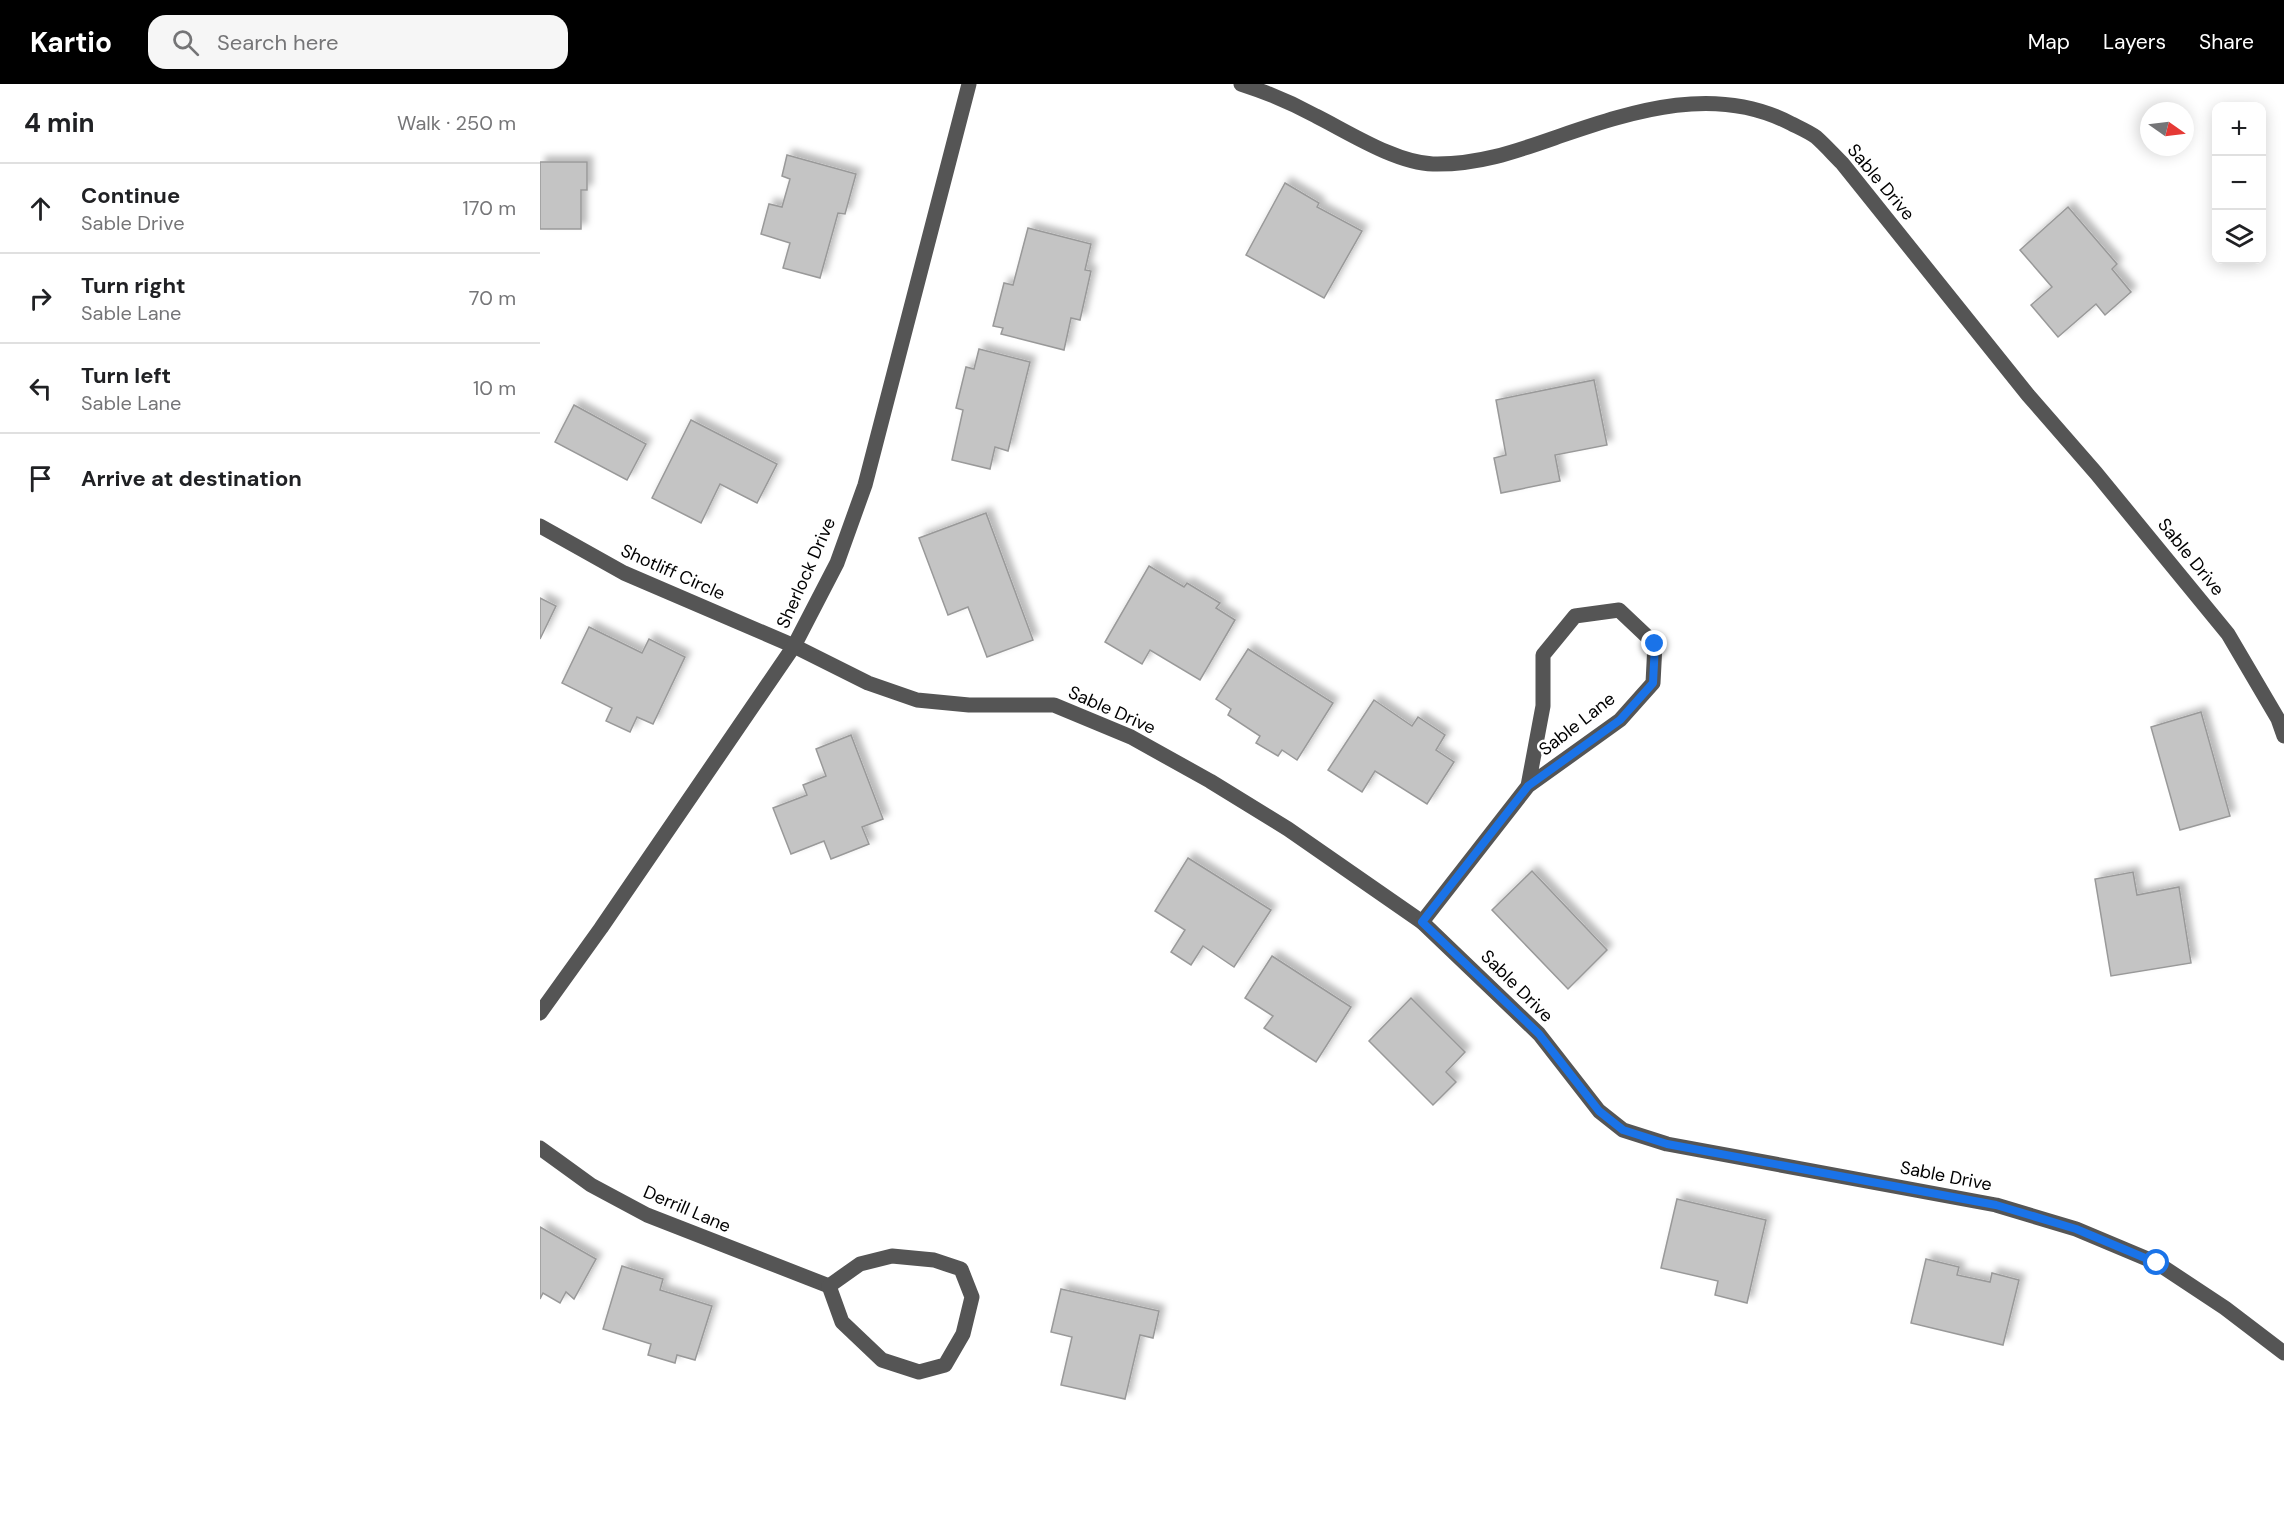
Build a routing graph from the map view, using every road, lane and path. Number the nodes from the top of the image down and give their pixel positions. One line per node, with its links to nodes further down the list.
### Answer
1 (969, 84): 4 (street, Sherlock Drive)
2 (1240, 84): 5 (street, Sable Drive)
3 (540, 526): 4 (street, Shotliff Circle)
4 (794, 646): 7 (street, Sable Drive); 8 (street, Sherlock Drive)
5 (2284, 736)
6 (1528, 786): 6 (street, Sable Lane); 7 (street, Sable Lane)
7 (1422, 922): 11 (street, Sable Drive)
8 (540, 1013)
9 (540, 1148): 10 (street, Derrill Lane)
10 (829, 1286): 10 (street)
11 (2284, 1353)

